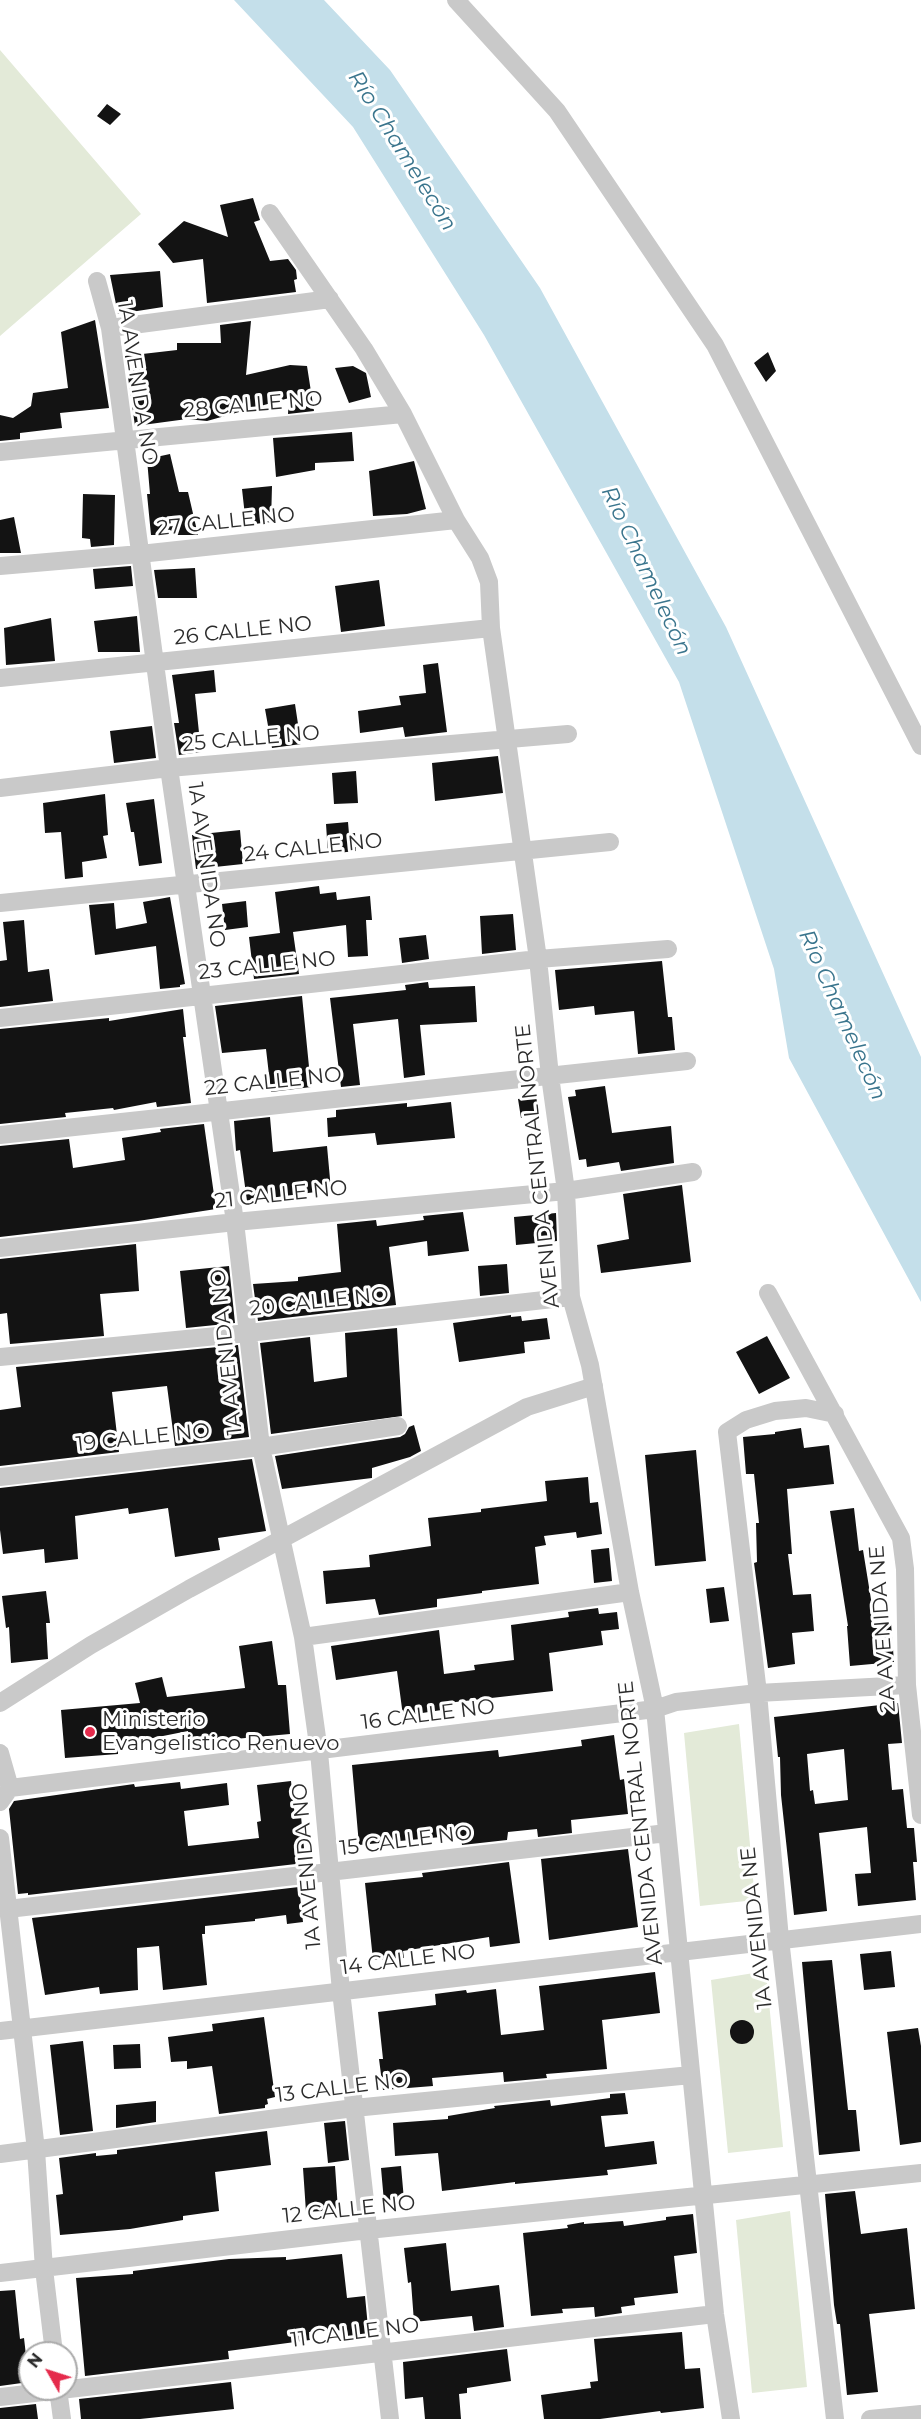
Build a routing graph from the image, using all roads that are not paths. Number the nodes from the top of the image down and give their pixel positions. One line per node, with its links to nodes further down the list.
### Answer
1 (456, 0): 17 (street)
2 (270, 213): 4 (street, AVENIDA CENTRAL NORTE)
3 (97, 281): 5 (street, 1A AVENIDA NO)
4 (330, 299): 5 (street); 6 (street, AVENIDA CENTRAL NORTE)
5 (110, 328): 7 (street, 1A AVENIDA NO)
6 (403, 414): 7 (street, 28 CALLE NO); 9 (street, AVENIDA CENTRAL NORTE)
7 (125, 440): 8 (street, 28 CALLE NO); 10 (street, 1A AVENIDA NO)
8 (0, 452)
9 (456, 520): 10 (street, 27 CALLE NO); 12 (street, AVENIDA CENTRAL NORTE)
10 (140, 554): 11 (street, 27 CALLE NO); 13 (street, 1A AVENIDA NO)
11 (0, 566)
12 (491, 628): 13 (street, 26 CALLE NO); 16 (street, AVENIDA CENTRAL NORTE)
13 (155, 663): 14 (street, 26 CALLE NO); 18 (street, 1A AVENIDA NO)
14 (0, 678)
15 (568, 734): 16 (street, 25 CALLE NO)
16 (506, 740): 18 (street, 25 CALLE NO); 21 (street, AVENIDA CENTRAL NORTE)
17 (921, 746)
18 (169, 768): 19 (street, 25 CALLE NO); 22 (street, 1A AVENIDA NO)
19 (0, 788)
20 (610, 842): 21 (street, 24 CALLE NO)
21 (523, 850): 22 (street, 24 CALLE NO); 25 (street, AVENIDA CENTRAL NORTE)
22 (186, 884): 23 (street, 24 CALLE NO); 26 (street, 1A AVENIDA NO)
23 (0, 903)
24 (668, 949): 25 (street, 23 CALLE NO)
25 (538, 959): 26 (street, 23 CALLE NO); 29 (street, AVENIDA CENTRAL NORTE)
26 (202, 996): 27 (street, 23 CALLE NO); 30 (street, 1A AVENIDA NO)
27 (0, 1018)
28 (687, 1061): 29 (street, 22 CALLE NO)
29 (550, 1076): 30 (street, 22 CALLE NO); 33 (street, AVENIDA CENTRAL NORTE)
30 (219, 1110): 31 (street, 22 CALLE NO); 34 (street, 1A AVENIDA NO)
31 (0, 1135)
32 (693, 1172): 33 (street, 21 CALLE NO)
33 (566, 1191): 34 (street, 21 CALLE NO); 37 (street, AVENIDA CENTRAL NORTE)
34 (235, 1222): 35 (street, 21 CALLE NO); 38 (street, 1A AVENIDA NO)
35 (0, 1248)
36 (768, 1293): 41 (street, 2A AVENIDA NE)
37 (571, 1297): 38 (street, 20 CALLE NO); 40 (street, AVENIDA CENTRAL NORTE)
38 (248, 1333): 39 (street, 20 CALLE NO); 43 (street, 1A AVENIDA NO)
39 (0, 1357)
40 (594, 1386): 45 (street); 46 (street, AVENIDA CENTRAL NORTE)
41 (835, 1414): 48 (street, 2A AVENIDA NE); 49 (street, 1A AVENIDA NE)
42 (398, 1426): 43 (street, 19 CALLE NO)
43 (261, 1447): 44 (street, 19 CALLE NO); 45 (street, 1A AVENIDA NO)
44 (0, 1477)
45 (281, 1540): 47 (street, 1A AVENIDA NO); 50 (street)
46 (630, 1592): 47 (street); 51 (street, AVENIDA CENTRAL NORTE)
47 (303, 1637): 52 (street, 1A AVENIDA NO)
48 (907, 1685): 49 (street, 16 CALLE NO); 55 (street, 2A AVENIDA NE)
49 (758, 1693): 51 (street, 16 CALLE NO); 61 (street, 1A AVENIDA NE)
50 (0, 1703)
51 (655, 1709): 52 (street, 16 CALLE NO); 56 (street, AVENIDA CENTRAL NORTE)
52 (319, 1752): 54 (street, 16 CALLE NO); 58 (street, 1A AVENIDA NO)
53 (0, 1753): 54 (street)
54 (5, 1795)
55 (921, 1815)
56 (667, 1833): 58 (street, 15 CALLE NO); 62 (street, AVENIDA CENTRAL NORTE)
57 (0, 1838): 59 (street)
58 (329, 1872): 59 (street, 15 CALLE NO); 63 (street, 1A AVENIDA NO)
59 (8, 1909): 64 (street)
60 (921, 1924): 61 (street, 14 CALLE NO)
61 (780, 1939): 62 (street, 14 CALLE NO); 71 (street, 1A AVENIDA NE)
62 (678, 1951): 63 (street, 14 CALLE NO); 66 (street, AVENIDA CENTRAL NORTE)
63 (341, 1991): 64 (street, 14 CALLE NO); 67 (street, 1A AVENIDA NO)
64 (21, 2029): 65 (street, 14 CALLE NO); 68 (street)
65 (0, 2031)
66 (691, 2075): 67 (street, 13 CALLE NO); 72 (street, AVENIDA CENTRAL NORTE)
67 (354, 2108): 68 (street, 13 CALLE NO); 73 (street, 1A AVENIDA NO)
68 (36, 2150): 69 (street, 13 CALLE NO); 74 (street)
69 (0, 2154)
70 (921, 2173): 71 (street, 12 CALLE NO)
71 (809, 2185): 72 (street, 12 CALLE NO); 87 (street, 1A AVENIDA NE)
72 (703, 2196): 73 (street, 12 CALLE NO); 76 (street, AVENIDA CENTRAL NORTE)
73 (368, 2230): 74 (street, 12 CALLE NO); 78 (street, 1A AVENIDA NO)
74 (44, 2269): 75 (street, 12 CALLE NO); 77 (street)
75 (0, 2273)
76 (715, 2314): 78 (street, 11 CALLE NO); 86 (street, AVENIDA CENTRAL NORTE)
77 (53, 2341)
78 (382, 2353): 79 (street, 11 CALLE NO); 85 (street, 1A AVENIDA NO)
79 (78, 2388)
80 (18, 2395): 81 (street, 11 CALLE NO)
81 (0, 2397)
82 (60, 2401): 84 (street)
83 (921, 2414): 88 (street)
84 (62, 2419)
85 (390, 2419)
86 (731, 2419)
87 (835, 2419)
88 (870, 2419)

